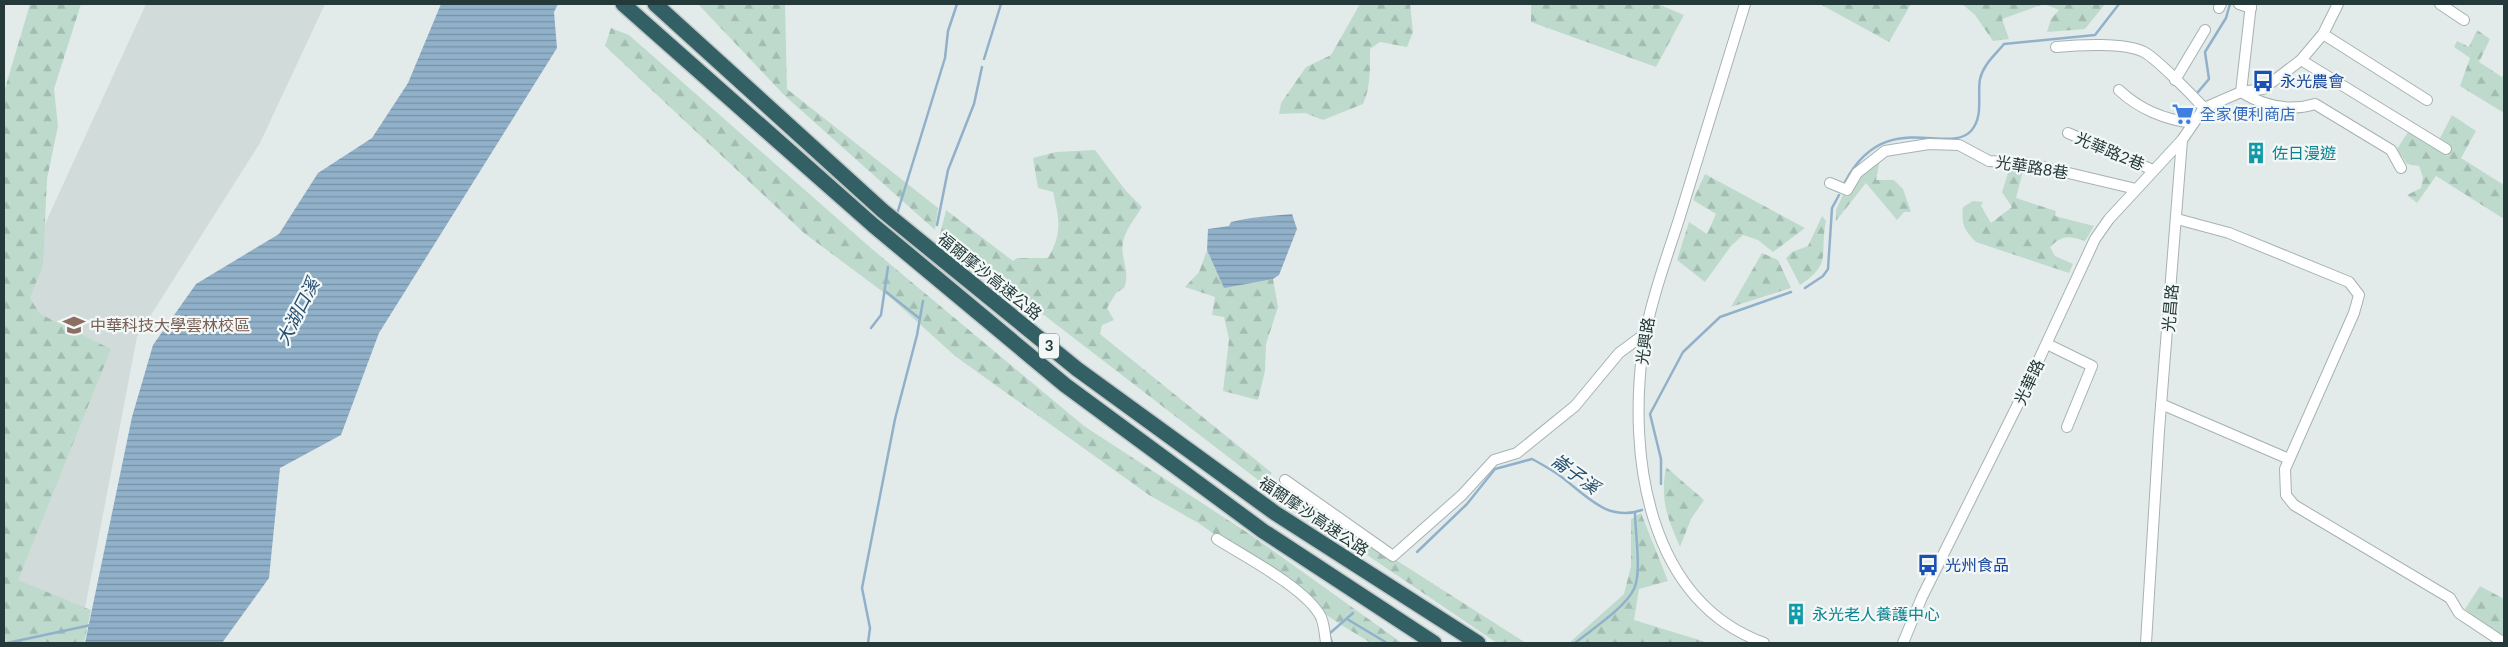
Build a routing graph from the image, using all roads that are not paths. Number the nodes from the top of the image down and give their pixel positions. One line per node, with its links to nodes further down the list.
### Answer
1 (655, 4): 36 (highway, 福爾摩沙高速公路 / 3)
2 (1745, 4): 27 (street, 光興路)
3 (2239, 4): 6 (street)
4 (2338, 4): 10 (street)
5 (2440, 4): 8 (street)
6 (2251, 6): 15 (street)
7 (627, 8): 35 (highway, 3)
8 (2464, 20)
9 (2205, 30): 13 (street)
10 (2323, 34): 12 (street); 16 (street)
11 (2056, 47): 13 (street)
12 (2301, 60): 15 (street); 21 (street)
13 (2175, 80): 17 (street)
14 (2119, 90): 18 (street)
15 (2241, 92): 17 (street); 22 (street)
16 (2427, 100)
17 (2204, 108): 18 (street)
18 (2193, 124): 20 (street)
19 (2068, 133): 23 (street, 光華路2巷)
20 (2182, 140): 23 (street, 光華路); 26 (street, 光昌路)
21 (2446, 149)
22 (2401, 168)
23 (2153, 170): 25 (street, 光華路)
24 (1830, 183): 25 (street, 光華路8巷)
25 (2136, 189): 28 (street, 光華路)
26 (2177, 219): 29 (street, 光昌路); 31 (street)
27 (1646, 333): 32 (street); 37 (street, 光興路)
28 (2047, 344): 30 (street); 38 (street, 光華路)
29 (2162, 404): 31 (street); 39 (street, 光昌路)
30 (2067, 427)
31 (2289, 459): 40 (street)
32 (1285, 480)
33 (1217, 539): 34 (street)
34 (1326, 643)
35 (1434, 643)
36 (1478, 643)
37 (1764, 643)
38 (1903, 643)
39 (2146, 643)
40 (2504, 643)

